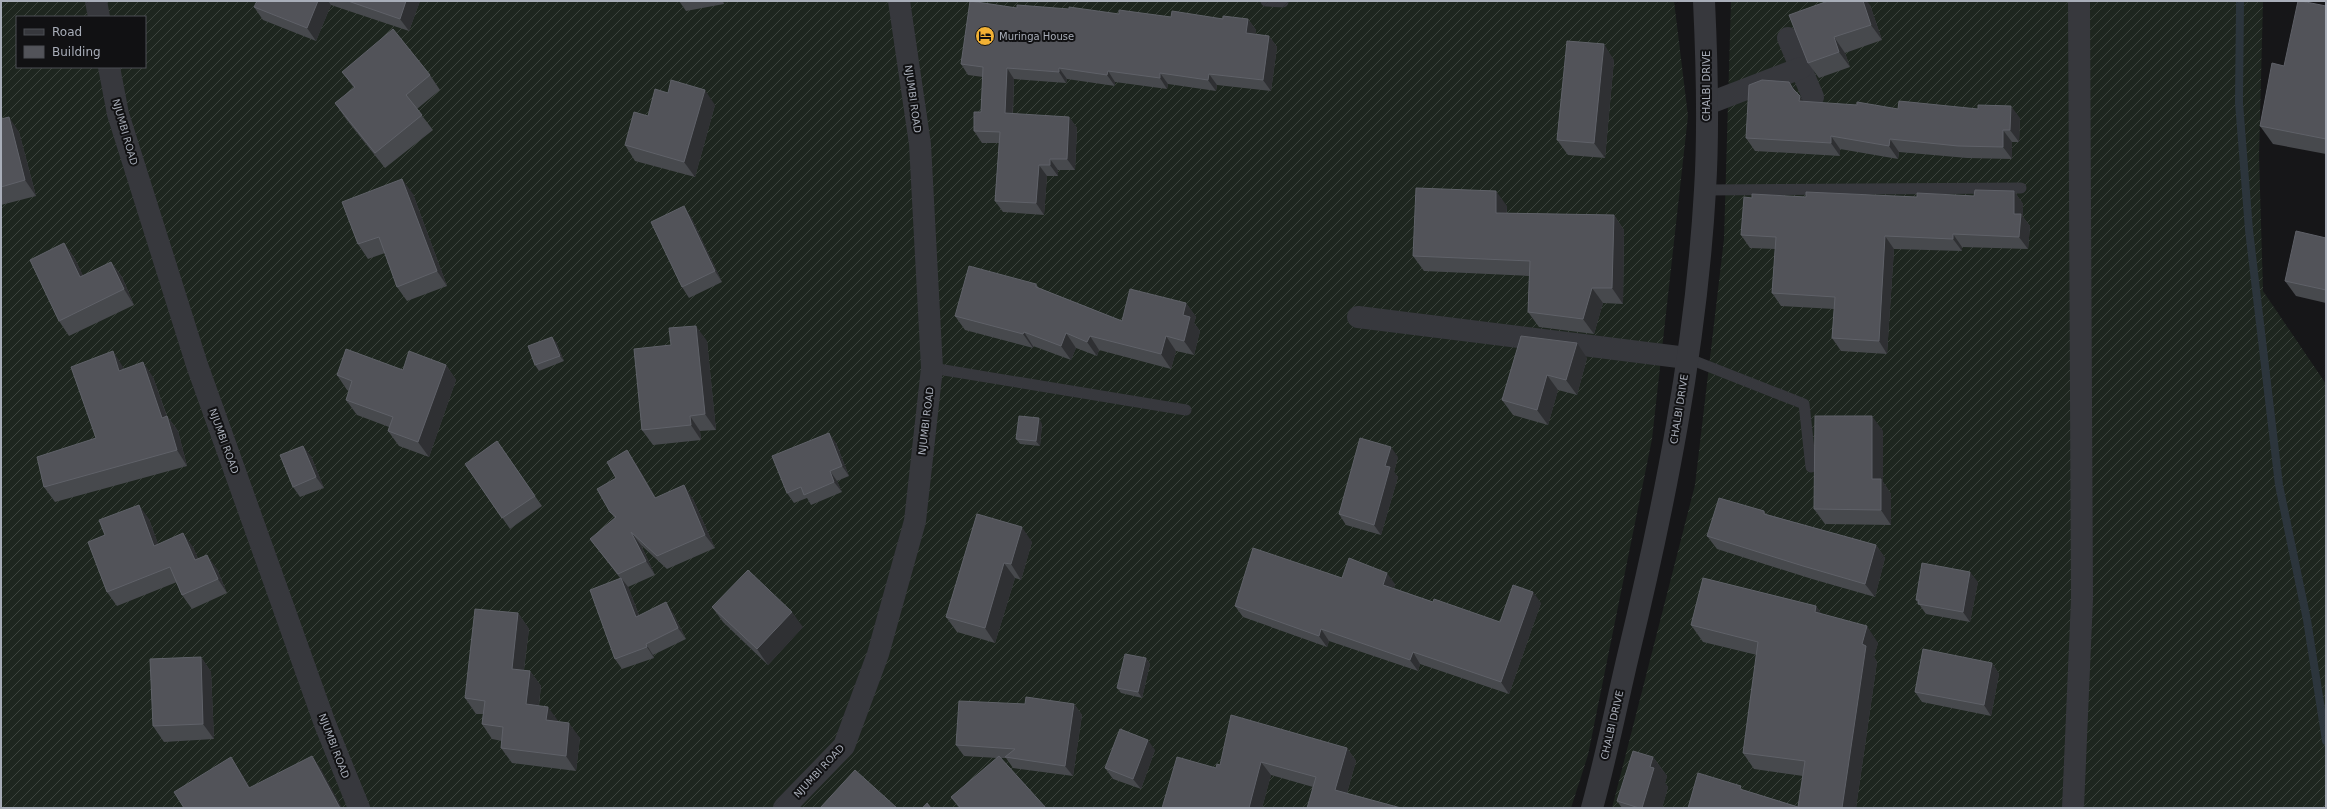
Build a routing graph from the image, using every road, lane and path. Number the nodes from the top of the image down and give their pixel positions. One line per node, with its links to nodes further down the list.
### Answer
1 (96, 1): 7 (street)
2 (899, 1): 17 (street, NJUMBI ROAD)
3 (1266, 1): 6 (lane)
4 (1704, 1): 12 (street, CHALBI DRIVE)
5 (2079, 1): 23 (street)
6 (1283, 2)
7 (99, 16)
8 (1788, 38): 10 (street)
9 (109, 68): 20 (street, NJUMBI ROAD)
10 (1801, 68): 11 (street); 12 (street)
11 (1813, 96)
12 (1707, 104): 14 (street, CHALBI DRIVE)
13 (2021, 188): 14 (lane)
14 (1705, 190): 16 (street, CHALBI DRIVE)
15 (1358, 317): 16 (street)
16 (1687, 358): 19 (lane); 22 (street, CHALBI DRIVE)
17 (932, 368): 18 (lane); 21 (street, NJUMBI ROAD)
18 (1186, 410)
19 (1811, 467)
20 (355, 806)
21 (784, 808)
22 (1592, 808)
23 (2073, 808)

